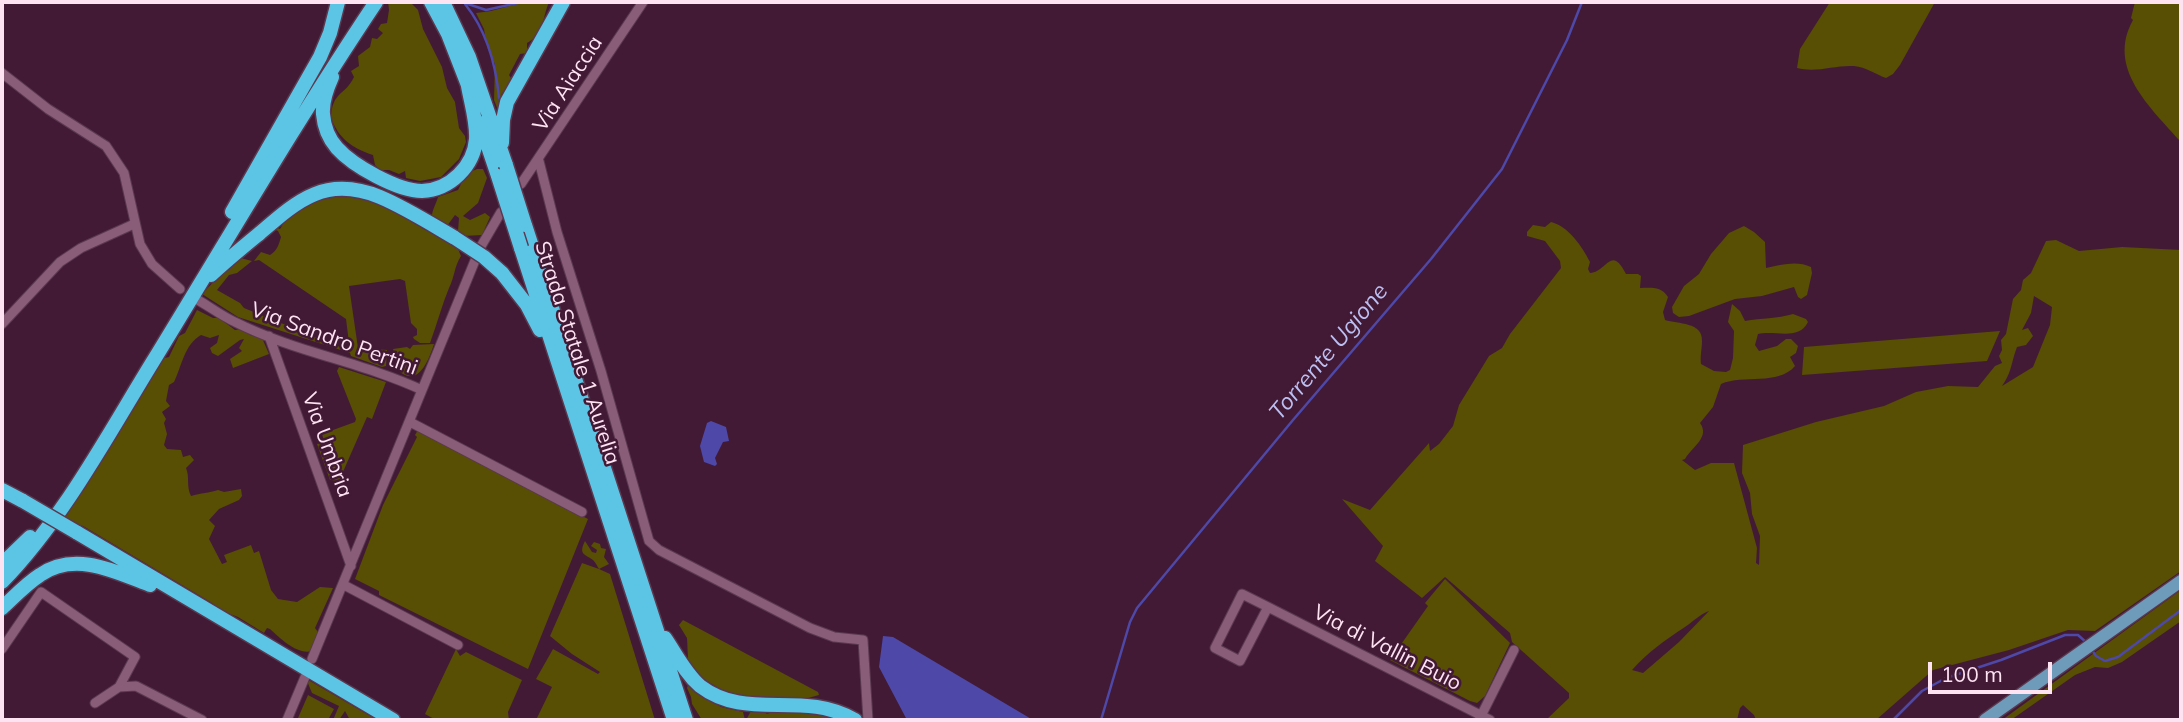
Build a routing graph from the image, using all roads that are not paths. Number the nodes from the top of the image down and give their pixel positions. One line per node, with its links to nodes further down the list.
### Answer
1 (338, 2): 22 (highway)
2 (376, 2): 7 (highway)
3 (431, 2): 9 (highway, Strada Statale 1 Aurelia)
4 (443, 2): 11 (highway, Strada Statale 1 Aurelia)
5 (563, 2): 11 (highway)
6 (643, 2): 10 (street, Via Aiaccia)
7 (340, 56): 9 (highway); 18 (highway)
8 (2, 73): 14 (street)
9 (468, 86): 11 (highway, Strada Statale 1 Aurelia)
10 (539, 160): 12 (street, Via Aiaccia); 51 (street)
11 (502, 165): 21 (highway, Strada Statale 1 Aurelia, bridge); 36 (highway, Strada Statale 1 Aurelia, bridge)
12 (521, 184)
13 (501, 212): 15 (street)
14 (134, 224): 17 (street); 19 (street)
15 (480, 248)
16 (476, 258): 23 (street)
17 (180, 289)
18 (194, 300): 20 (street, Via Sandro Pertini); 21 (highway, bridge); 22 (highway)
19 (2, 324)
20 (269, 336): 23 (street, Via Sandro Pertini); 29 (street, Via Umbria)
21 (560, 369): 48 (highway, Strada Statale 1 Aurelia)
22 (142, 379): 25 (highway)
23 (422, 390): 24 (street)
24 (410, 422): 27 (street); 29 (street)
25 (81, 477): 28 (highway); 31 (highway)
26 (2, 490): 33 (highway, bridge)
27 (582, 512)
28 (2, 564)
29 (351, 566): 32 (street)
30 (2181, 581): 52 (main road)
31 (2, 582)
32 (344, 585): 37 (street); 40 (street)
33 (192, 601): 35 (highway); 47 (highway)
34 (1268, 607): 34 (street, Via di Vallin Buio); 44 (street, Via di Vallin Buio)
35 (2, 608)
36 (654, 623): 49 (highway, Strada Statale 1 Aurelia); 50 (highway)
37 (458, 645)
38 (2, 649): 42 (street)
39 (1514, 650): 44 (street)
40 (312, 659)
41 (305, 677): 46 (street)
42 (119, 687): 43 (street); 45 (street)
43 (95, 703)
44 (1484, 719)
45 (202, 720)
46 (287, 720)
47 (392, 720)
48 (674, 720)
49 (686, 720)
50 (855, 720)
51 (869, 720)
52 (1986, 720)

